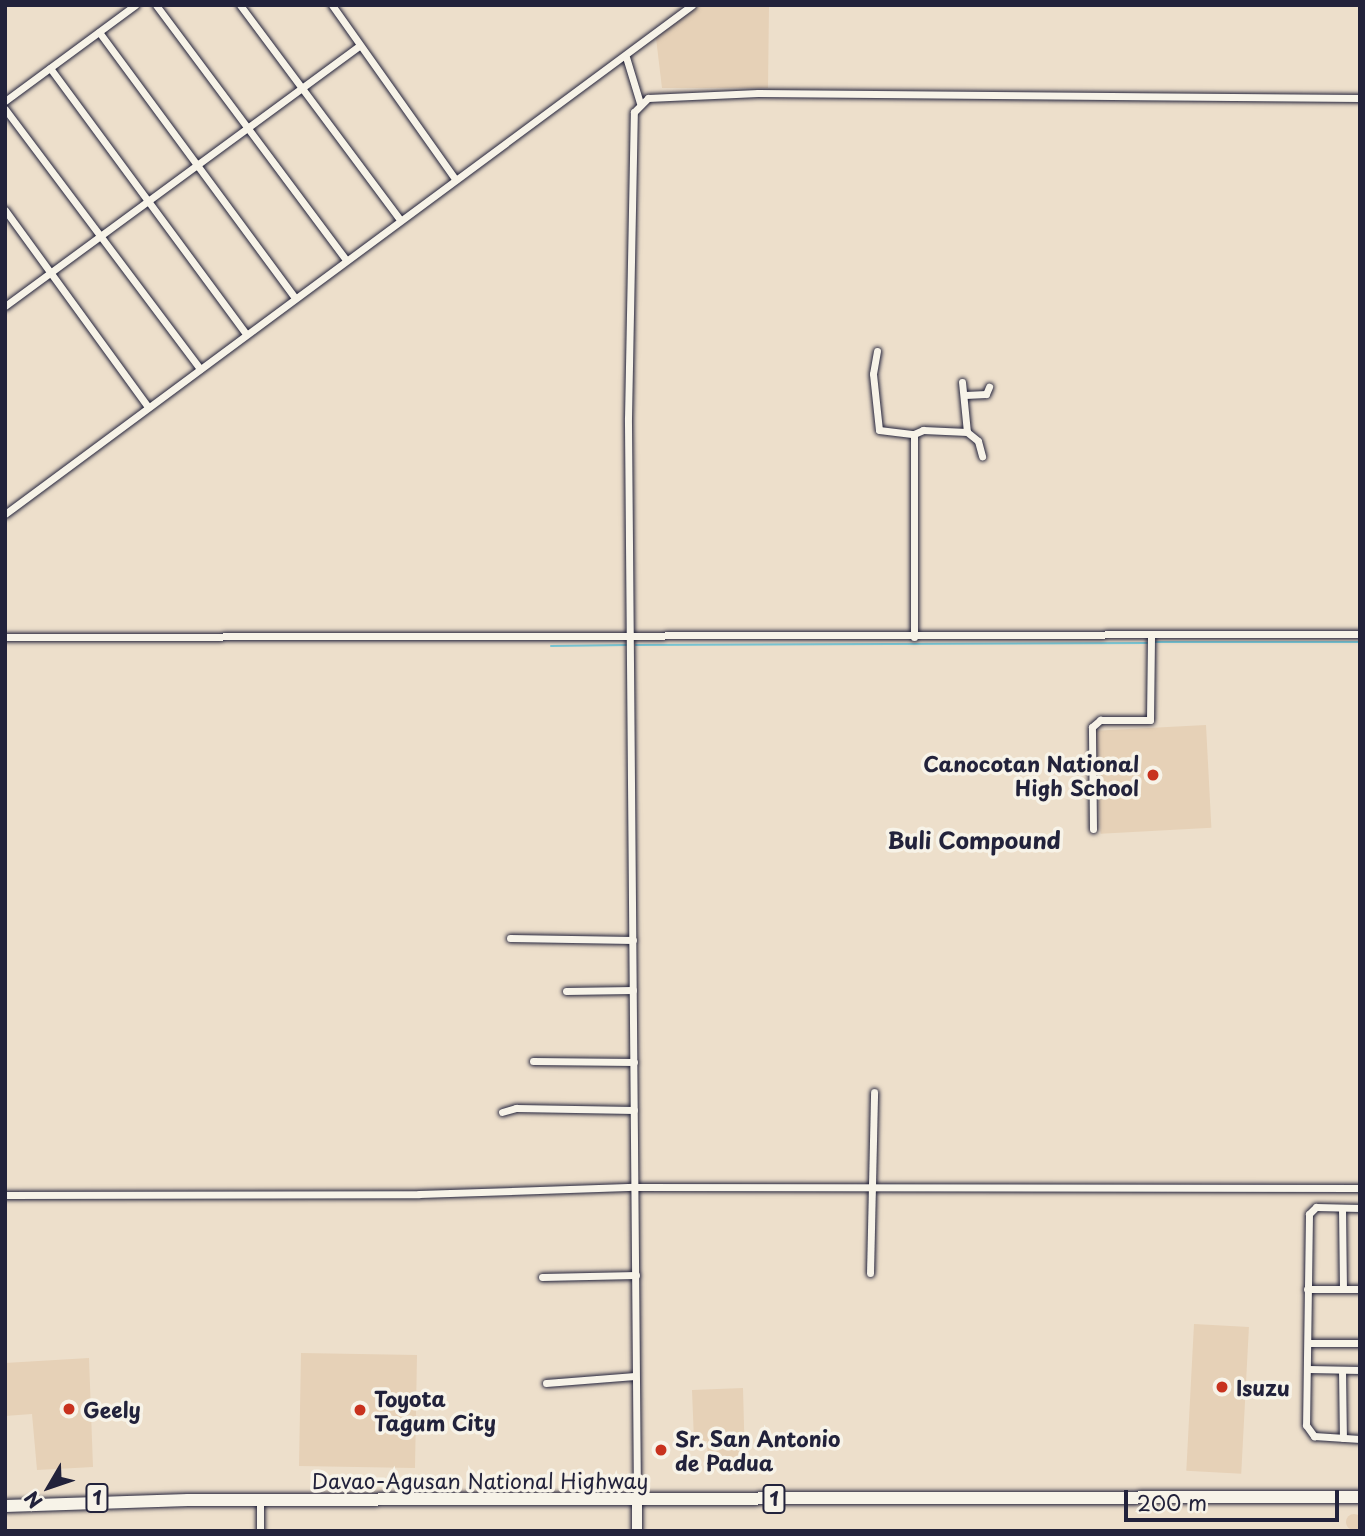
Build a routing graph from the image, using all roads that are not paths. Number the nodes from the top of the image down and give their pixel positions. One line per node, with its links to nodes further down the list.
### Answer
1 (135, 5): 6 (street)
2 (156, 5): 15 (street)
3 (240, 5): 10 (street)
4 (332, 5): 7 (street)
5 (692, 5): 8 (street)
6 (99, 32): 9 (street); 16 (street)
7 (359, 46): 10 (street); 17 (street)
8 (626, 57): 13 (street); 17 (street)
9 (50, 68): 12 (street); 18 (street)
10 (300, 89): 15 (street); 20 (street)
11 (1360, 98): 13 (street)
12 (5, 101)
13 (640, 103): 41 (street)
14 (5, 109): 21 (street)
15 (249, 127): 16 (street); 22 (street)
16 (198, 164): 18 (street); 24 (street)
17 (456, 180): 20 (street)
18 (149, 200): 21 (street); 26 (street)
19 (5, 211): 23 (street)
20 (400, 220): 22 (street)
21 (100, 236): 23 (street); 28 (street)
22 (346, 260): 24 (street)
23 (50, 272): 25 (street); 32 (street)
24 (295, 298): 26 (street)
25 (5, 306)
26 (246, 334): 28 (street)
27 (877, 351): 34 (street)
28 (200, 369): 32 (street)
29 (962, 382): 31 (street)
30 (989, 387): 31 (street)
31 (965, 395): 33 (street)
32 (148, 407): 36 (street)
33 (967, 432): 34 (street); 35 (street)
34 (914, 434): 40 (street)
35 (982, 456)
36 (5, 514)
37 (1360, 634): 38 (street)
38 (1151, 635): 40 (street); 42 (street)
39 (5, 637): 41 (street)
40 (915, 637): 41 (street)
41 (632, 638): 44 (street)
42 (1093, 829)
43 (510, 938): 44 (street)
44 (633, 940): 45 (street)
45 (633, 990): 46 (street); 48 (street)
46 (566, 991)
47 (533, 1061): 48 (street)
48 (634, 1062): 50 (street)
49 (874, 1092): 54 (street)
50 (634, 1110): 51 (street); 52 (street)
51 (502, 1112)
52 (635, 1187): 54 (street); 55 (street); 59 (street)
53 (1360, 1188): 54 (street)
54 (873, 1189): 58 (street)
55 (5, 1195)
56 (1342, 1208): 57 (street); 61 (street); 62 (street)
57 (1360, 1208)
58 (870, 1273)
59 (636, 1275): 60 (street); 69 (street)
60 (542, 1277)
61 (1307, 1289): 62 (street); 64 (street)
62 (1343, 1289): 63 (street)
63 (1360, 1289)
64 (1308, 1343): 65 (street); 66 (street)
65 (1360, 1343)
66 (1308, 1369): 67 (street); 71 (street)
67 (1342, 1370): 68 (street); 71 (street)
68 (1360, 1370)
69 (635, 1376): 70 (street); 75 (street)
70 (546, 1383)
71 (1343, 1438): 72 (street)
72 (1360, 1439)
73 (1360, 1497): 75 (highway, Davao-Agusan National Highway / 1)
74 (5, 1499): 77 (highway, Davao-Agusan National Highway / 1)
75 (637, 1499): 76 (highway, Davao-Agusan National Highway / 1); 80 (street)
76 (260, 1500): 77 (highway, Davao-Agusan National Highway / 1); 79 (street)
77 (38, 1502): 78 (highway, Davao-Agusan National Highway / 1)
78 (5, 1506)
79 (260, 1531)
80 (637, 1531)

